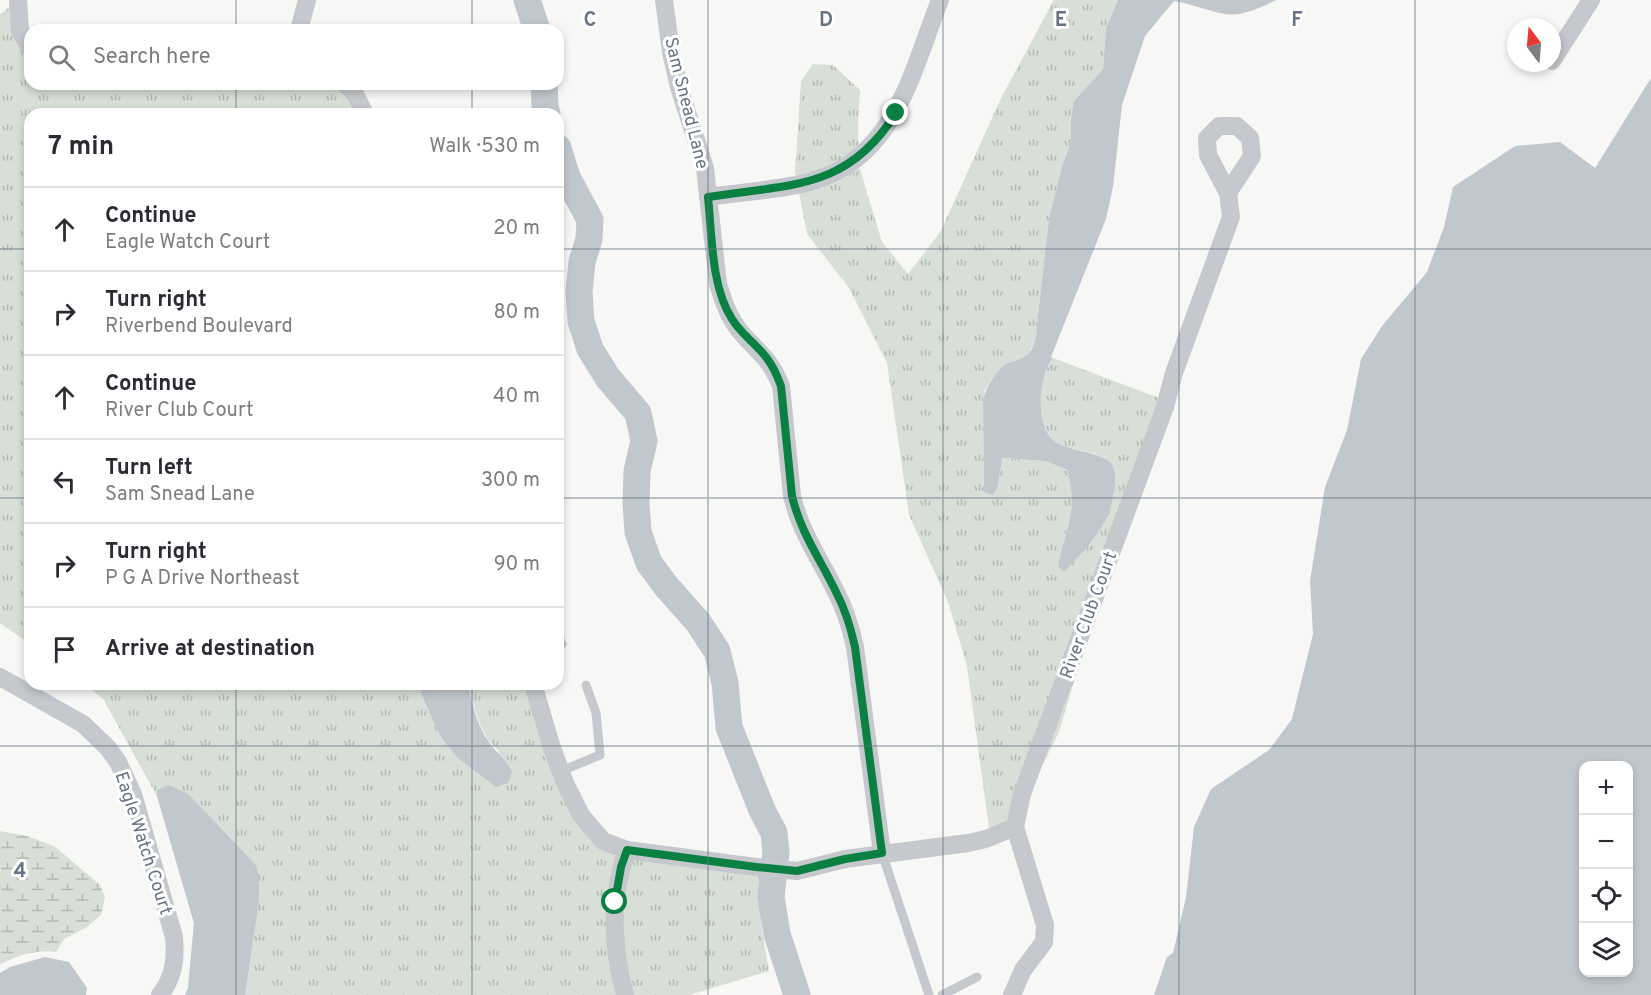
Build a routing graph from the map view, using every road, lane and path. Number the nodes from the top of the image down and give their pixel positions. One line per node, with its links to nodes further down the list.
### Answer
1 (18, 0): 7 (street)
2 (307, 0): 6 (street)
3 (664, 0): 12 (street, Sam Snead Lane)
4 (940, 0): 12 (street)
5 (1591, 0): 8 (street)
6 (301, 24)
7 (24, 37)
8 (1561, 46)
9 (351, 90): 10 (street)
10 (362, 108)
11 (1228, 193): 17 (street, River Club Court)
12 (708, 197): 19 (street, Sam Snead Lane)
13 (0, 677): 21 (street, Eagle Watch Court)
14 (586, 685): 16 (lane)
15 (535, 690): 16 (street)
16 (561, 771): 18 (street)
17 (1015, 826): 19 (street); 25 (street)
18 (627, 850): 19 (street); 22 (street)
19 (882, 853): 23 (lane)
20 (977, 977): 24 (lane)
21 (160, 995)
22 (625, 995)
23 (929, 995)
24 (942, 995)
25 (1012, 995)

